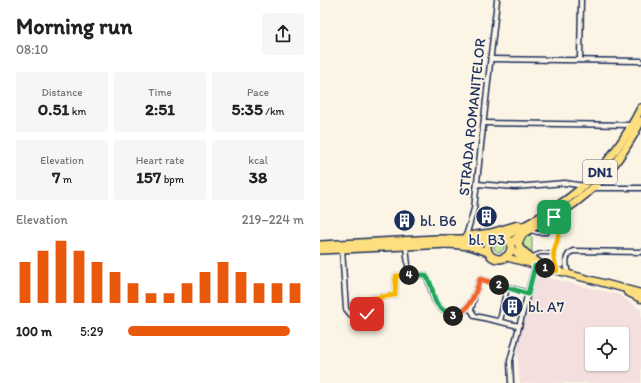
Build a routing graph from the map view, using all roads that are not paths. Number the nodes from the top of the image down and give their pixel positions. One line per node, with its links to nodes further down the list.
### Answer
1 (497, 0): 3 (street, STRADA ROMANIȚELOR)
2 (581, 0): 4 (street)
3 (491, 59): 4 (street); 7 (street, STRADA ROMANIȚELOR)
4 (580, 60): 5 (street)
5 (641, 61)
6 (641, 108): 8 (highway, DN1)
7 (484, 123): 8 (street); 9 (street, STRADA ROMANIȚELOR)
8 (638, 124): 10 (highway, DN1)
9 (477, 184): 10 (street); 15 (street, STRADA ROMANIȚELOR)
10 (590, 187): 11 (street); 12 (highway, DN1); 13 (highway, DN1)
11 (641, 188)
12 (554, 217): 14 (highway, DN1); 14 (lane); 26 (lane)
13 (538, 218): 15 (highway, DN1); 16 (highway, DN1)
14 (525, 231): 21 (highway, DN1); 27 (highway)
15 (466, 236): 17 (highway, DN1)
16 (505, 236): 18 (highway, DN1); 21 (highway)
17 (437, 239): 18 (highway, DN1); 19 (highway, DN1)
18 (490, 239): 24 (highway)
19 (320, 245)
20 (406, 246): 22 (highway); 24 (highway); 33 (street)
21 (511, 246): 28 (highway, DN1); 30 (main road)
22 (342, 249): 23 (highway); 33 (street)
23 (320, 250)
24 (488, 252): 28 (highway)
25 (641, 252): 32 (street)
26 (553, 253): 27 (lane); 31 (lane)
27 (528, 256): 30 (highway)
28 (505, 257): 29 (main road)
29 (535, 266): 30 (main road); 38 (street)
30 (545, 268): 31 (main road)
31 (557, 271): 32 (main road)
32 (568, 274): 35 (main road)
33 (409, 275): 37 (street)
34 (507, 287): 37 (street); 38 (street); 40 (street)
35 (619, 288): 36 (main road); 39 (main road)
36 (641, 293)
37 (475, 294): 40 (street)
38 (528, 294): 41 (street)
39 (641, 299)
40 (500, 321): 41 (street)
41 (519, 326): 42 (street)
42 (511, 383)

